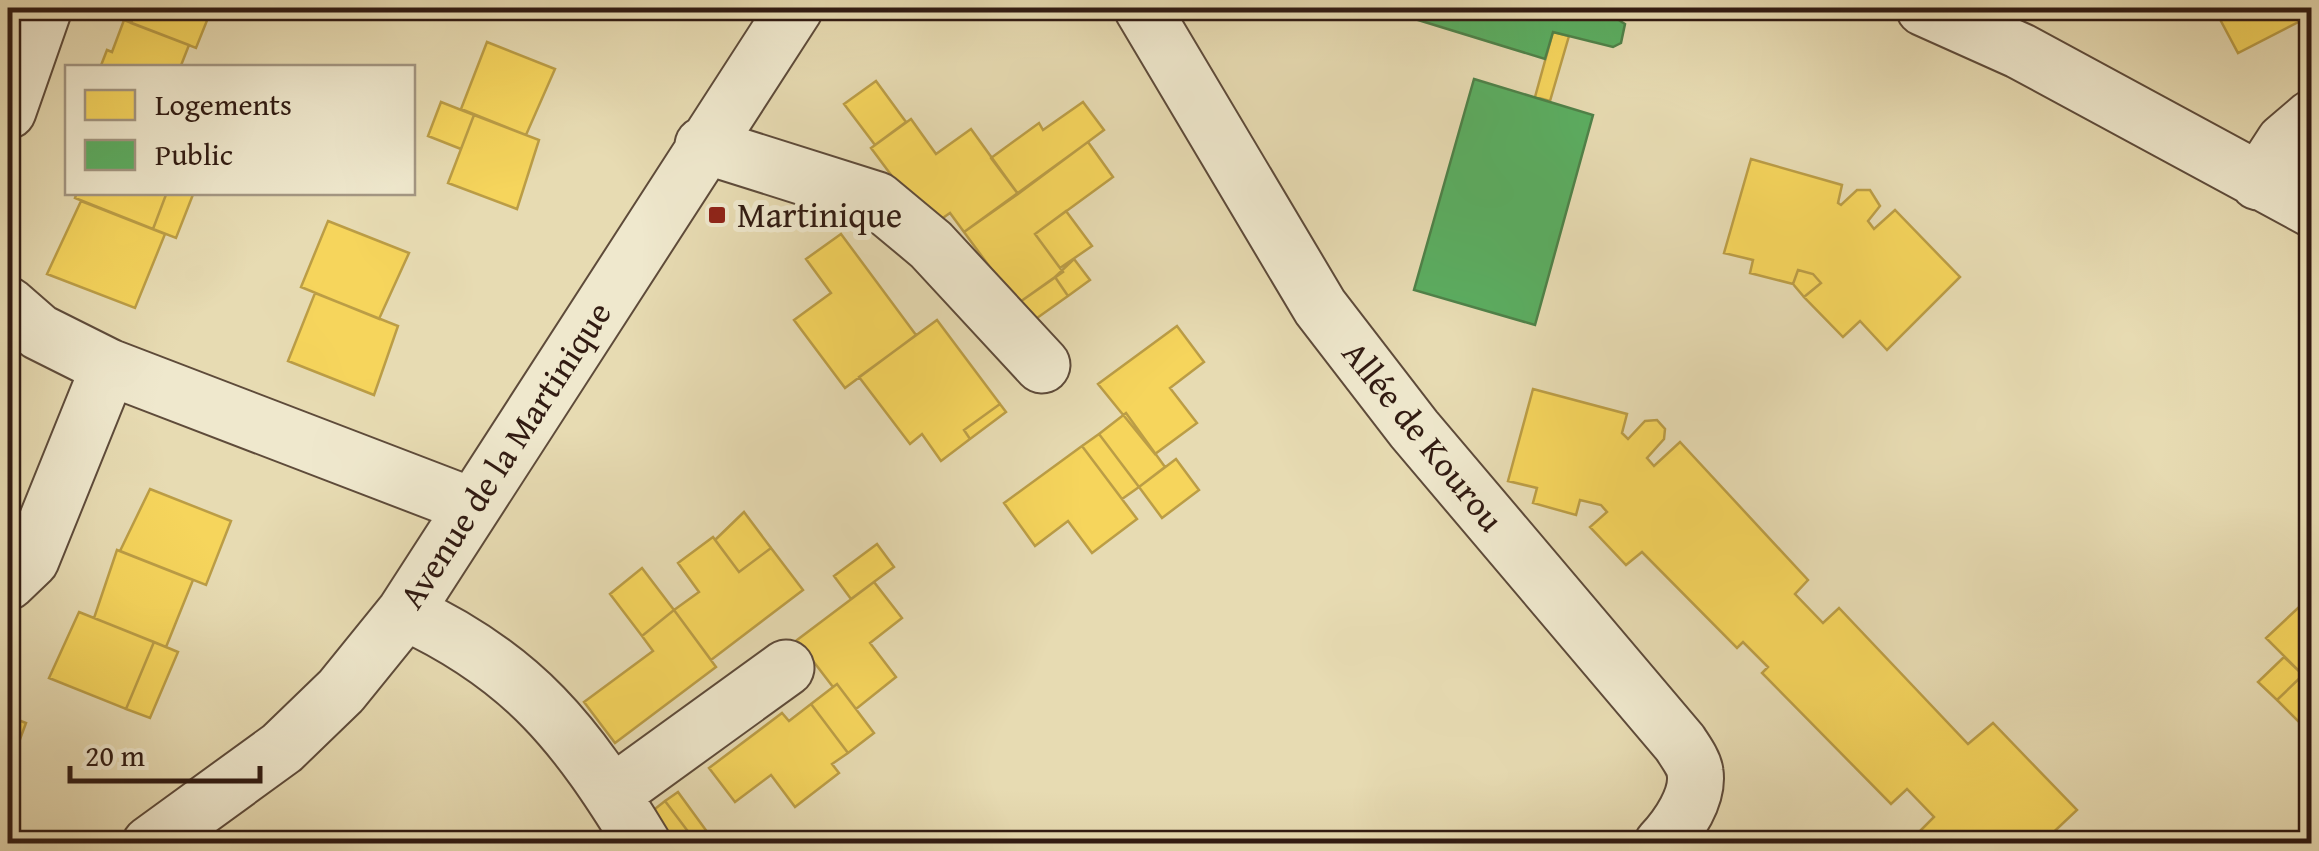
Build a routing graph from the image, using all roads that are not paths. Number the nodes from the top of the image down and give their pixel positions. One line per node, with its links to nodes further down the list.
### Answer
1 (44, 8): 5 (street)
2 (795, 8): 7 (street, Avenue de la Martinique)
3 (1142, 8): 20 (street, Allée de Kourou)
4 (1924, 8): 8 (street)
5 (8, 111)
6 (2312, 118): 8 (street)
7 (703, 145): 12 (street); 13 (street, Avenue de la Martinique)
8 (2258, 182): 9 (street)
9 (2312, 209)
10 (8, 305): 11 (street)
11 (109, 366): 13 (street); 14 (street)
12 (1042, 366)
13 (472, 506): 15 (street, Avenue de la Martinique)
14 (8, 582)
15 (405, 612): 17 (street); 18 (street, Avenue de la Martinique)
16 (786, 668): 17 (street)
17 (612, 794): 19 (street)
18 (150, 844)
19 (643, 844)
20 (1662, 844)

